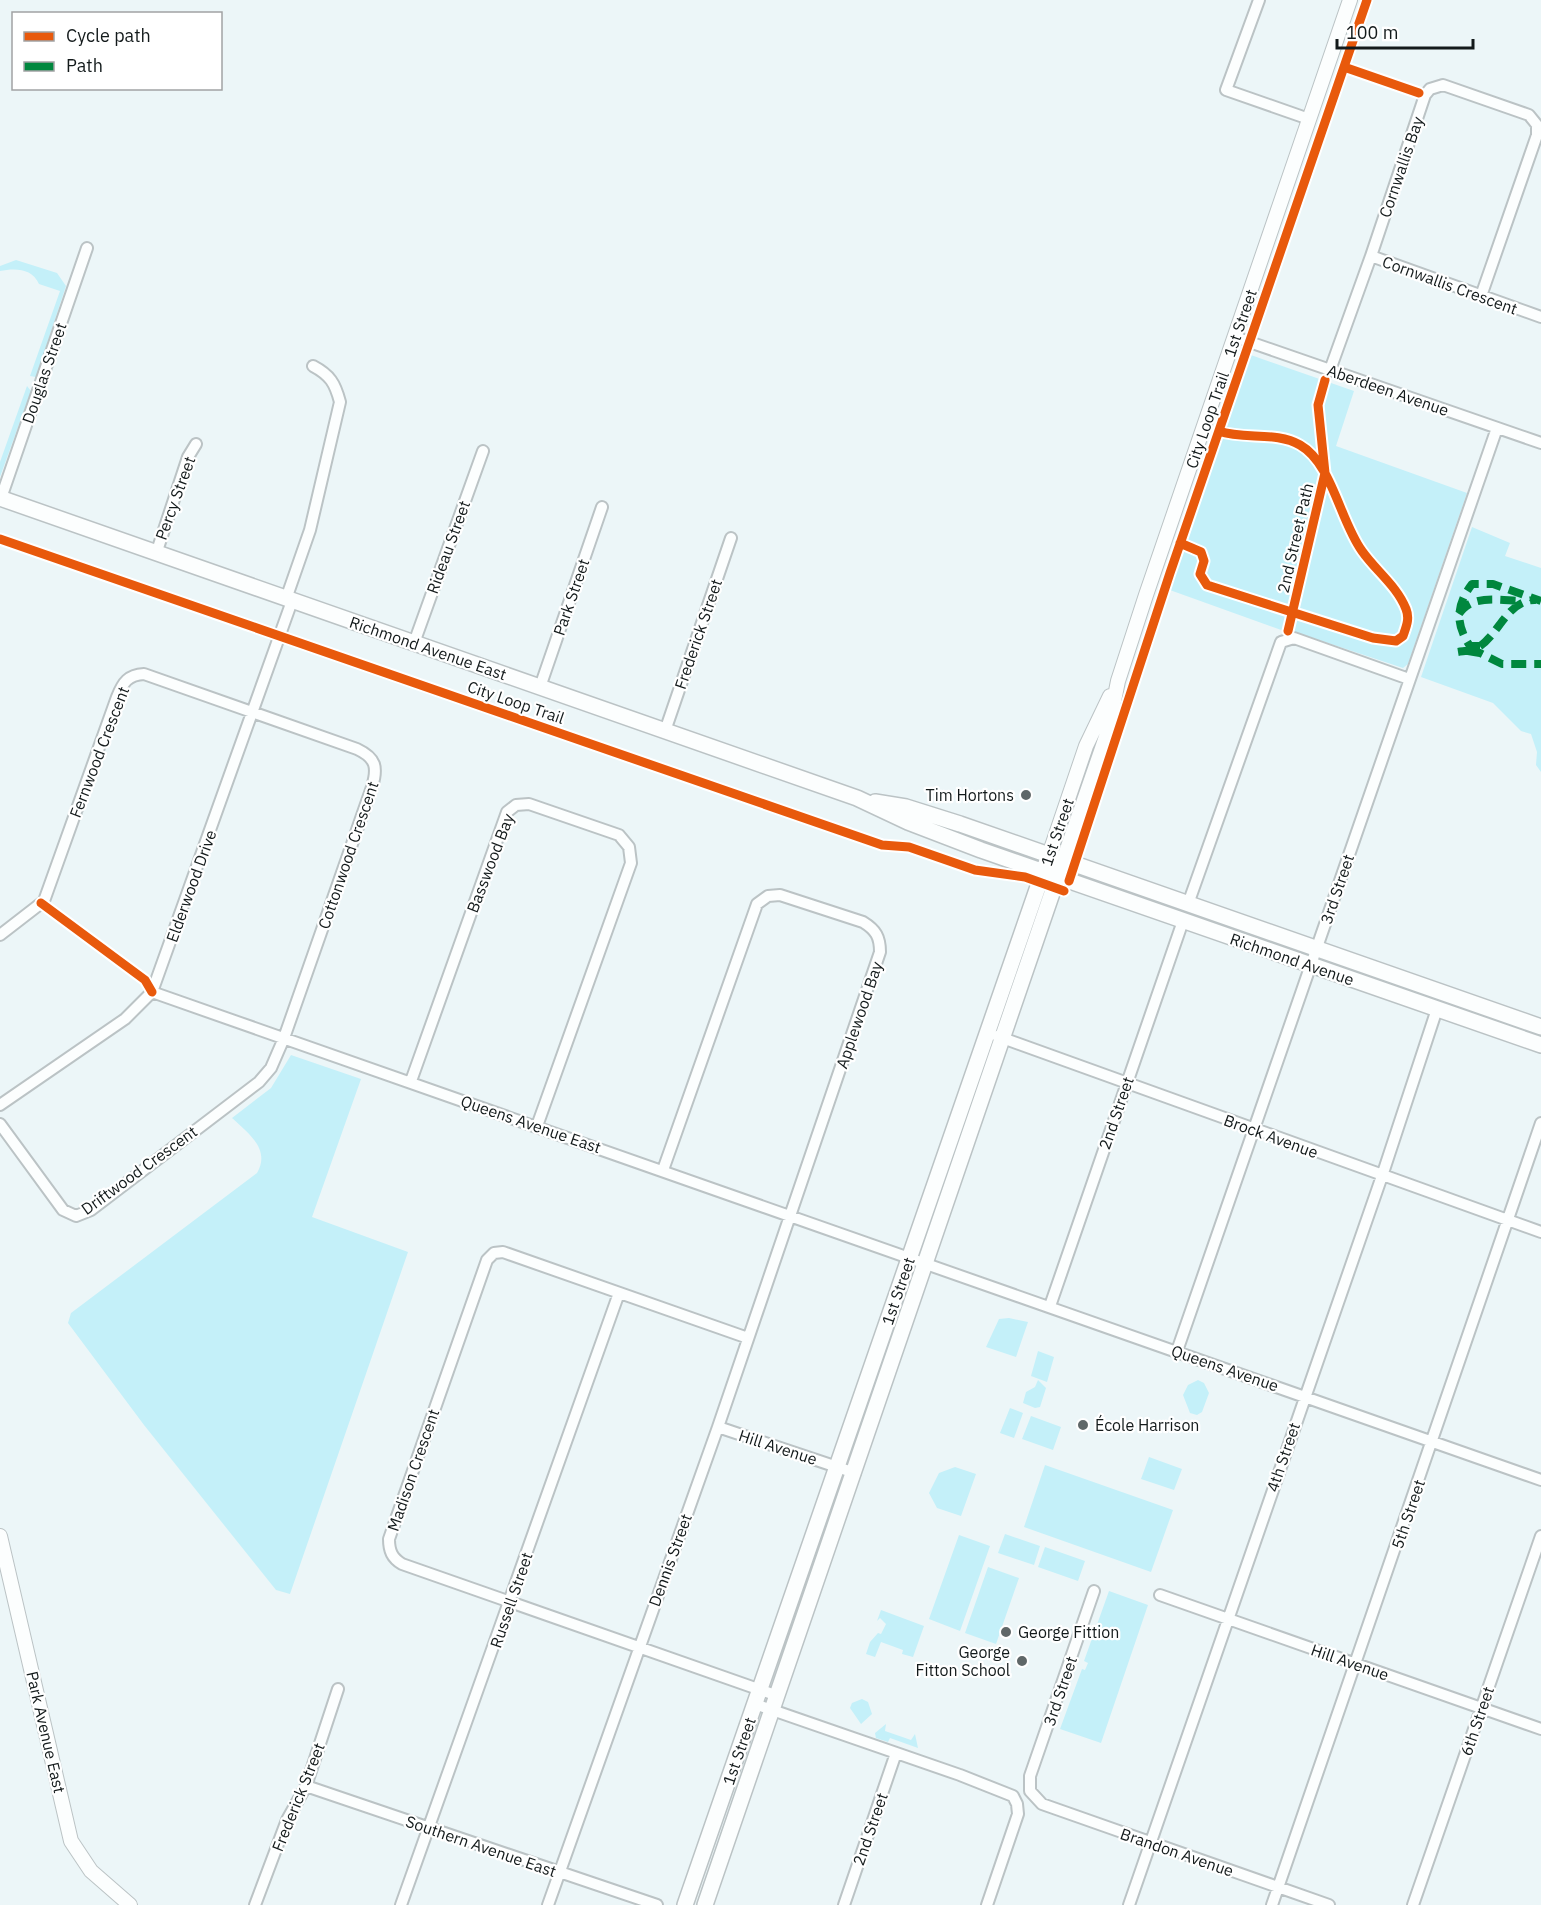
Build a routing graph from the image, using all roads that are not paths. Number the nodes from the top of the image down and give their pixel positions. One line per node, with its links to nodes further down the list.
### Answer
1 (1259, 0): 3 (street)
2 (1350, 0): 3 (street, 1st Street)
3 (1309, 119): 8 (street, 1st Street)
4 (87, 248): 15 (street, Douglas Street)
5 (1371, 256): 6 (street, Cornwallis Crescent); 6 (street, Cornwallis Bay); 10 (street, Cornwallis Crescent)
6 (1481, 296): 7 (street, Cornwallis Crescent)
7 (1541, 317)
8 (1235, 337): 10 (street, Aberdeen Avenue); 26 (street, 1st Street)
9 (313, 366): 19 (street, Elderwood Drive)
10 (1330, 370): 11 (street, Aberdeen Avenue)
11 (1497, 428): 12 (street, Aberdeen Avenue); 21 (street, 3rd Street)
12 (1541, 443)
13 (196, 444): 18 (street, Percy Street)
14 (483, 451): 20 (street, Rideau Street)
15 (0, 498): 18 (main road, Richmond Avenue East)
16 (602, 507): 22 (street, Park Street)
17 (731, 538): 24 (street, Frederick Street)
18 (156, 554): 19 (main road, Richmond Avenue East)
19 (289, 600): 20 (main road, Richmond Avenue East); 23 (street, Elderwood Drive)
20 (414, 643): 22 (main road, Richmond Avenue East)
21 (1409, 679): 28 (street); 31 (street, 3rd Street)
22 (540, 687): 24 (main road, Richmond Avenue East)
23 (254, 712): 30 (street, Fernwood Crescent); 33 (street, Elderwood Drive); 37 (street, Cottonwood Crescent)
24 (665, 731): 25 (main road, Richmond Avenue East)
25 (857, 798): 26 (main road, Richmond Avenue East); 27 (main road, Richmond Avenue East)
26 (1056, 858): 27 (main road, 1st Street); 28 (main road, Richmond Avenue)
27 (1050, 874): 29 (main road, Richmond Avenue); 36 (main road, 1st Street); 38 (main road, 1st Street)
28 (1188, 904): 31 (main road, Richmond Avenue)
29 (1183, 921): 32 (main road, Richmond Avenue); 41 (street, 2nd Street)
30 (0, 934)
31 (1317, 948): 32 (street, 3rd Street); 35 (main road, Richmond Avenue)
32 (1311, 965): 34 (main road, Richmond Avenue); 46 (street, 3rd Street)
33 (152, 992): 37 (street, Queens Avenue East); 42 (street, Elderwood Drive)
34 (1437, 1009): 39 (main road, Richmond Avenue); 48 (street, 4th Street)
35 (1541, 1027)
36 (987, 1028): 38 (street, Brock Avenue); 52 (main road, 1st Street)
37 (284, 1038): 40 (street, Queens Avenue East); 44 (street, Driftwood Crescent)
38 (1002, 1040): 41 (street, Brock Avenue); 53 (main road, 1st Street)
39 (1541, 1045)
40 (411, 1081): 45 (street, Queens Avenue East); 45 (street, Basswood Bay)
41 (1126, 1083): 46 (street, Brock Avenue); 55 (street, 2nd Street)
42 (0, 1105)
43 (1541, 1123): 50 (street, 5th Street)
44 (0, 1124)
45 (537, 1126): 47 (street, Queens Avenue East)
46 (1254, 1129): 48 (street, Brock Avenue); 57 (street, 3rd Street)
47 (663, 1170): 49 (street, Queens Avenue East); 49 (street, Applewood Bay)
48 (1382, 1176): 50 (street, Brock Avenue); 58 (street, 4th Street)
49 (789, 1214): 52 (street, Queens Avenue East); 56 (street, Dennis Street)
50 (1509, 1221): 51 (street, Brock Avenue); 60 (street, 5th Street)
51 (1541, 1232)
52 (909, 1256): 53 (street, Queens Avenue); 61 (main road, 1st Street)
53 (926, 1262): 55 (street, Queens Avenue); 62 (main road, 1st Street)
54 (619, 1293): 56 (street, Madison Crescent); 69 (street, Russell Street); 69 (street, Madison Crescent)
55 (1050, 1306): 57 (street, Queens Avenue)
56 (748, 1338): 59 (street, Dennis Street)
57 (1177, 1351): 58 (street, Queens Avenue)
58 (1304, 1395): 60 (street, Queens Avenue); 70 (street, 4th Street)
59 (717, 1427): 61 (street, Hill Avenue); 71 (street, Dennis Street)
60 (1433, 1443): 63 (street, Queens Avenue); 72 (street, 5th Street)
61 (838, 1467): 62 (street, Hill Avenue); 74 (main road, 1st Street)
62 (855, 1473): 75 (main road, 1st Street)
63 (1541, 1480)
64 (0, 1536): 66 (street, Park Avenue East)
65 (1541, 1536): 76 (street, 6th Street)
66 (3, 1556): 85 (street, Park Avenue East)
67 (1094, 1591): 80 (street, 3rd Street)
68 (1160, 1595): 70 (street, Hill Avenue)
69 (510, 1603): 71 (street, Madison Crescent); 81 (street, Russell Street)
70 (1227, 1620): 72 (street, Hill Avenue); 82 (street, 4th Street)
71 (638, 1647): 74 (street, Madison Crescent); 83 (street, Dennis Street)
72 (1356, 1663): 76 (street, Hill Avenue); 84 (street, 5th Street)
73 (338, 1689): 79 (street, Frederick Street)
74 (758, 1697): 75 (street, Madison Crescent); 90 (main road, 1st Street)
75 (776, 1703): 78 (street); 91 (main road, 1st Street)
76 (1481, 1708): 77 (street, Hill Avenue); 97 (street, 6th Street)
77 (1541, 1729)
78 (896, 1753): 92 (street, 2nd Street); 93 (street)
79 (306, 1786): 81 (street, Southern Avenue East); 86 (street, Frederick Street)
80 (1030, 1791): 82 (street, Brandon Avenue)
81 (430, 1829): 83 (street, Southern Avenue East); 87 (street, Russell Street)
82 (1150, 1842): 84 (street, Brandon Avenue); 94 (street, 4th Street)
83 (560, 1873): 88 (street, Dennis Street); 89 (street, Southern Avenue East)
84 (1278, 1887): 95 (street, 5th Street); 96 (street, Brandon Avenue)
85 (130, 1905)
86 (255, 1905)
87 (401, 1905)
88 (548, 1905)
89 (657, 1905)
90 (685, 1905)
91 (705, 1905)
92 (844, 1905)
93 (987, 1905)
94 (1129, 1905)
95 (1272, 1905)
96 (1329, 1905)
97 (1413, 1905)

